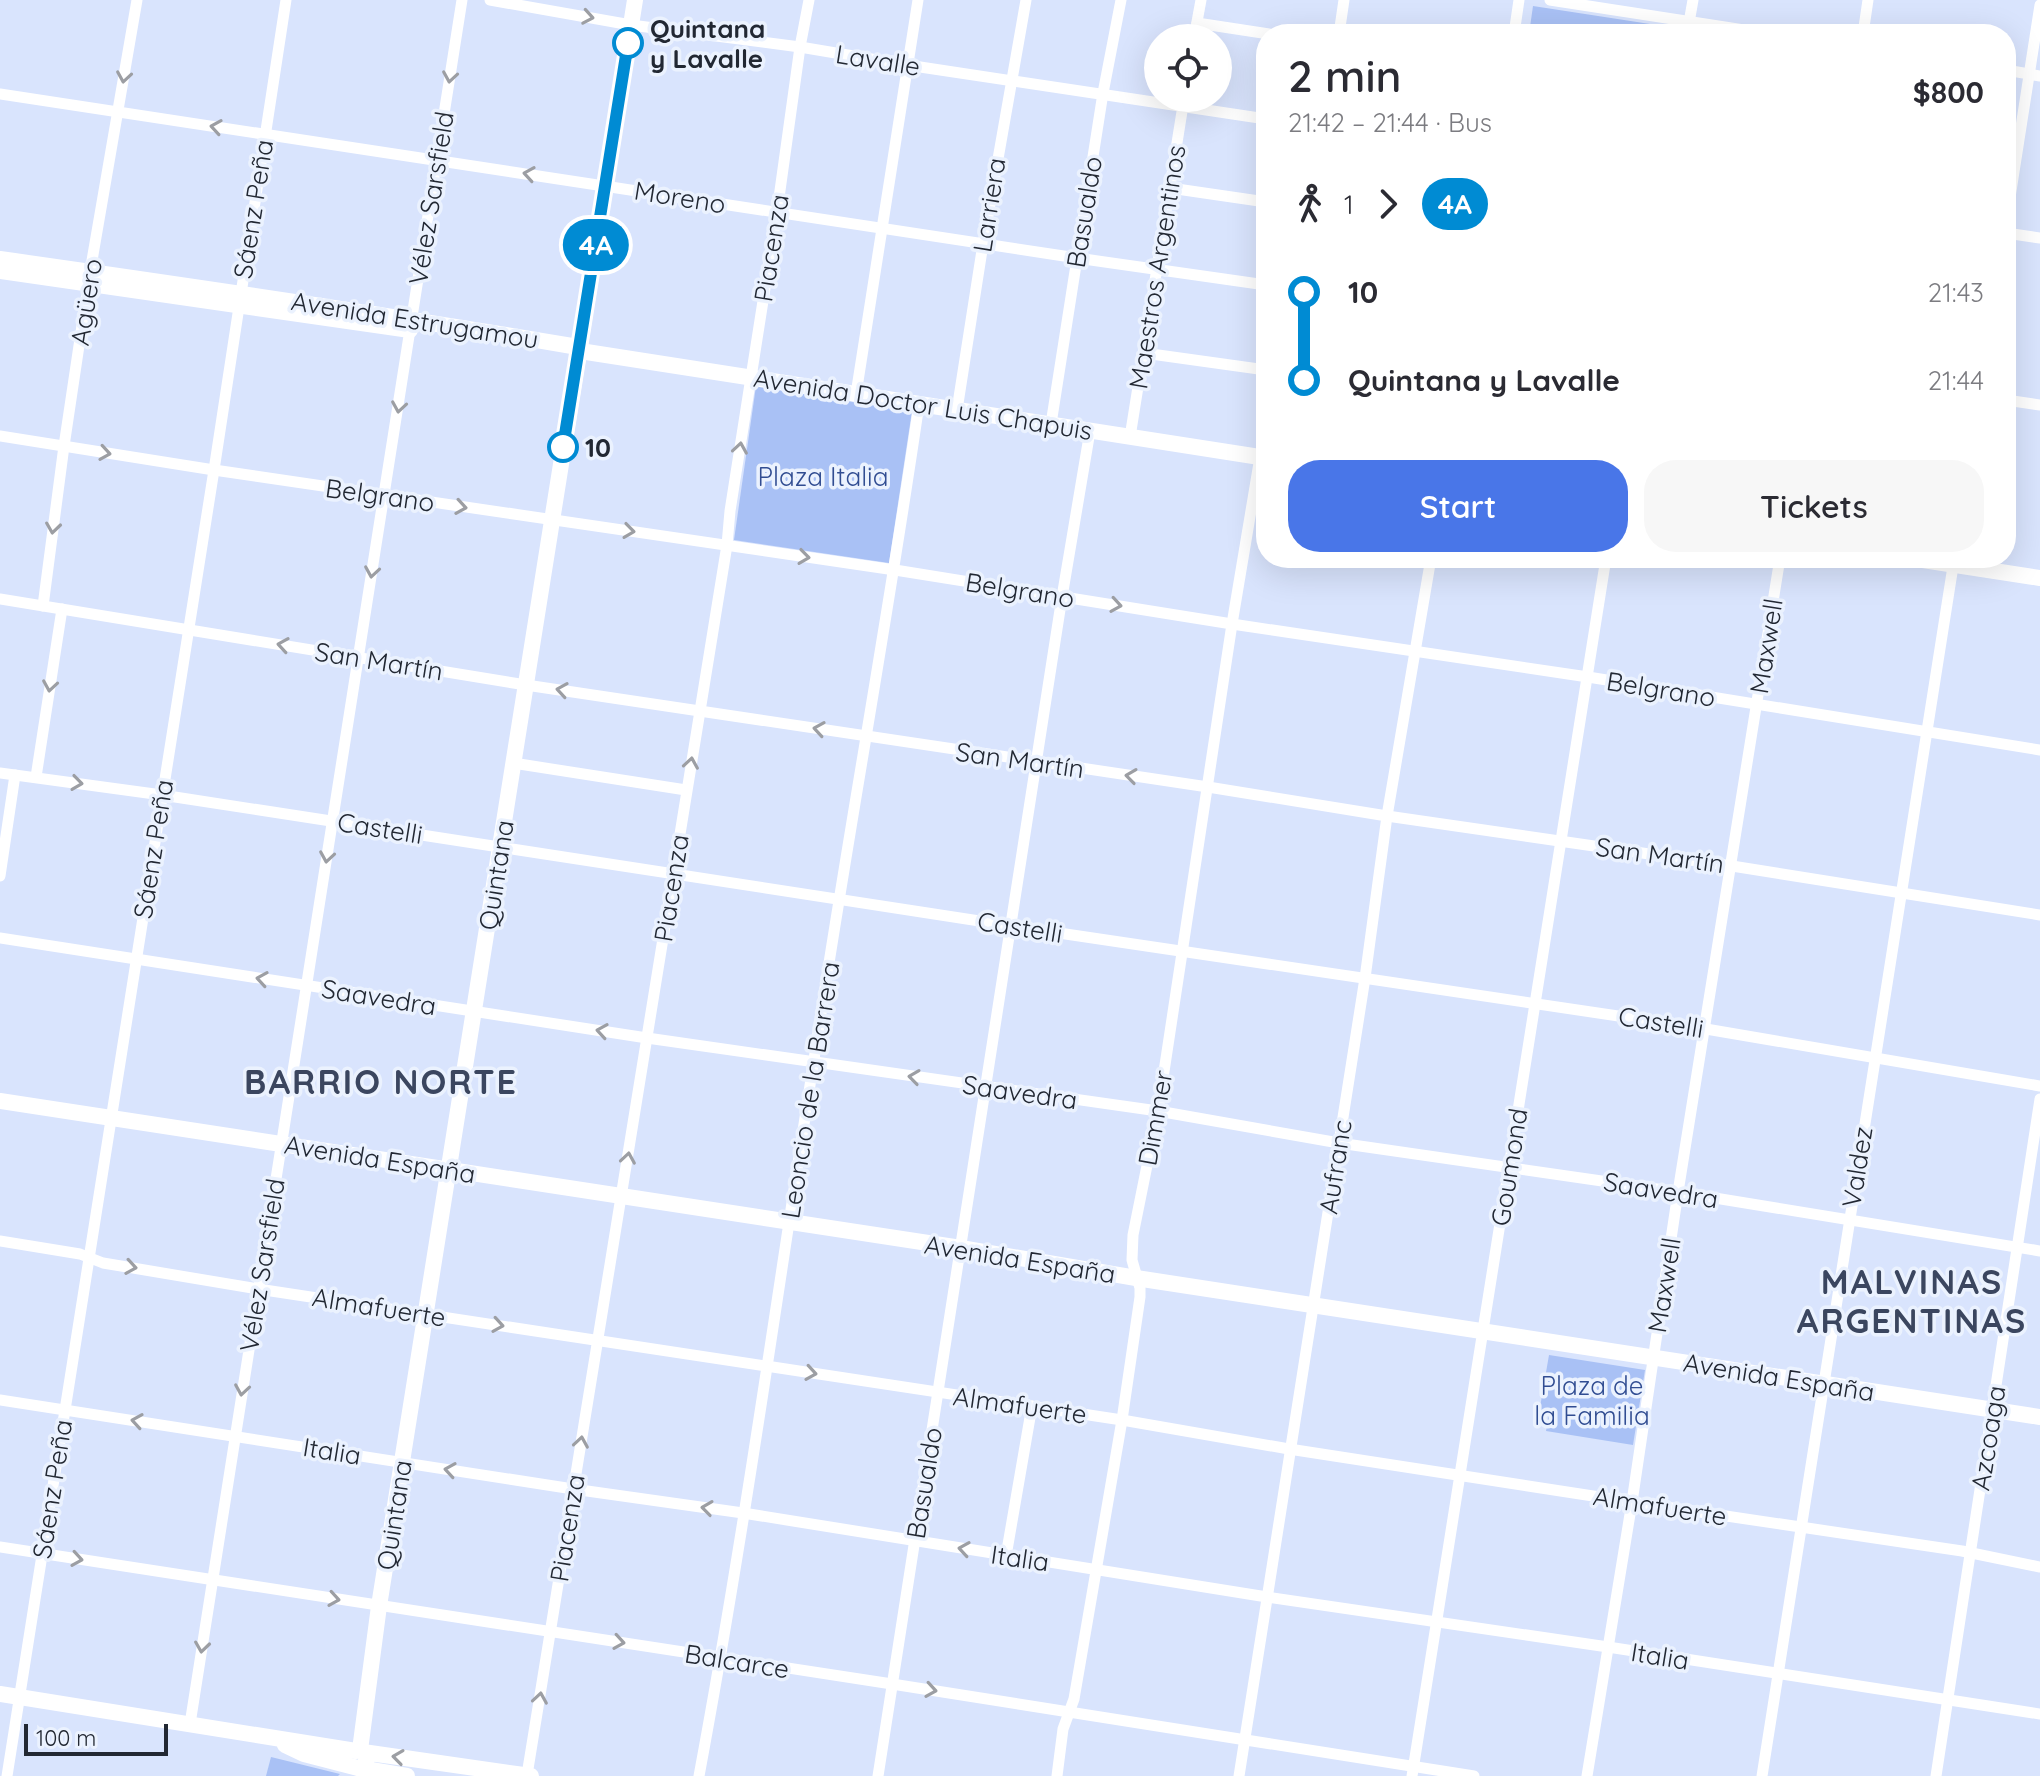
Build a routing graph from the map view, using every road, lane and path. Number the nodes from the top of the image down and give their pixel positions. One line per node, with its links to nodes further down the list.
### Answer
1 (137, 0): 32 (street, Agüero, one-way to 32)
2 (286, 0): 36 (street, Sáenz Peña)
3 (462, 0): 37 (street, Vélez Sarsfield, one-way to 37)
4 (490, 0): 23 (street, Lavalle, one-way to 23)
5 (635, 0): 23 (main road, Quintana)
6 (809, 0): 25 (street, Piacenza)
7 (918, 0): 26 (street)
8 (1026, 0): 28 (street, Larriera)
9 (1121, 0): 29 (street, Basualdo)
10 (1201, 0): 17 (street)
11 (1344, 0): 18 (street)
12 (1519, 0): 19 (street)
13 (1550, 0): 20 (street)
14 (1693, 0): 21 (street)
15 (1868, 0): 22 (street)
16 (2040, 5): 27 (street)
17 (1197, 23): 24 (street)
18 (1340, 24)
19 (1515, 24)
20 (1668, 24)
21 (1689, 24)
22 (1864, 24)
23 (631, 25): 25 (street, Lavalle); 39 (main road, Quintana)
24 (1256, 32)
25 (800, 47): 26 (street, Lavalle); 42 (street, Piacenza)
26 (907, 65): 28 (street, Lavalle); 43 (street)
27 (2035, 75): 38 (street)
28 (1010, 80): 29 (street, Lavalle); 46 (street, Larriera)
29 (1103, 93): 31 (street, Lavalle); 47 (street, Basualdo)
30 (0, 94): 32 (street, Moreno)
31 (1144, 98)
32 (119, 112): 36 (street, Moreno, one-way to 32); 51 (street, Agüero)
33 (1182, 112): 40 (street, Maestros Argentinos)
34 (1232, 112): 35 (street, Lavalle)
35 (1256, 117)
36 (264, 134): 37 (street, Moreno); 53 (street, Sáenz Peña)
37 (437, 160): 39 (street, Moreno, one-way to 37); 54 (street, Vélez Sarsfield)
38 (2016, 172)
39 (606, 186): 42 (street, Moreno); 55 (main road, Quintana)
40 (1170, 188): 41 (street); 49 (street, Maestros Argentinos)
41 (1256, 201)
42 (777, 212): 43 (street, Moreno); 58 (street, Piacenza)
43 (882, 228): 46 (street, Moreno); 59 (street)
44 (2016, 234): 45 (street)
45 (2040, 238)
46 (983, 244): 47 (street, Moreno); 63 (street, Larriera)
47 (1077, 258): 49 (street, Moreno); 64 (street, Basualdo)
48 (0, 259): 51 (main road, Avenida Estrugamou)
49 (1158, 269): 52 (street, Moreno); 56 (street, Maestros Argentinos)
50 (0, 271): 51 (main road, Avenida Estrugamou)
51 (89, 278): 53 (main road, Avenida Estrugamou); 68 (street, Agüero)
52 (1256, 284)
53 (240, 299): 54 (main road, Avenida Estrugamou); 70 (street, Sáenz Peña)
54 (412, 325): 55 (main road, Avenida Estrugamou); 71 (street, Vélez Sarsfield, one-way to 71)
55 (580, 351): 58 (main road, Avenida Doctor Luis Chapuis); 73 (main road, Quintana)
56 (1144, 353): 57 (street); 67 (street, Maestros Argentinos)
57 (1256, 369)
58 (751, 377): 59 (main road, Avenida Doctor Luis Chapuis); 74 (street, Piacenza, one-way to 58)
59 (856, 394): 61 (main road, Avenida Doctor Luis Chapuis)
60 (2016, 401): 62 (street)
61 (919, 404): 63 (main road, Avenida Doctor Luis Chapuis); 80 (street, Leoncio de la Barrera)
62 (2040, 405)
63 (957, 410): 64 (main road, Avenida Doctor Luis Chapuis)
64 (1051, 424): 65 (main road, Avenida Doctor Luis Chapuis)
65 (1090, 431): 67 (main road, Avenida Doctor Luis Chapuis); 82 (street, Basualdo)
66 (0, 436): 68 (street, Belgrano)
67 (1130, 437): 69 (main road, Avenida Doctor Luis Chapuis)
68 (64, 446): 70 (street, Belgrano, one-way to 70); 84 (street, Agüero, one-way to 84)
69 (1256, 457)
70 (214, 470): 71 (street, Belgrano); 87 (street, Sáenz Peña)
71 (384, 495): 73 (street, Belgrano, one-way to 73); 89 (street, Vélez Sarsfield, one-way to 89)
72 (1256, 495): 86 (street, Dimmer)
73 (552, 520): 74 (street, Belgrano, one-way to 74); 91 (main road, Quintana)
74 (727, 545): 80 (street, Belgrano, one-way to 80); 93 (street, Piacenza)
75 (1429, 568): 88 (street, Aufranc)
76 (1604, 568): 90 (street, Goumond)
77 (1778, 568): 92 (street, Maxwell)
78 (1953, 568): 94 (street, Valdez)
79 (1989, 568): 81 (main road)
80 (895, 570): 82 (street, Belgrano); 95 (street, Leoncio de la Barrera)
81 (2040, 578)
82 (1062, 597): 86 (street, Belgrano, one-way to 86); 98 (street, Basualdo)
83 (0, 599): 84 (street, San Martín)
84 (43, 606): 85 (street, San Martín)
85 (62, 609): 87 (street, San Martín); 101 (street, one-way to 101)
86 (1232, 624): 88 (street, Belgrano); 102 (street, Dimmer)
87 (188, 630): 89 (street, San Martín, one-way to 87); 104 (street, Sáenz Peña)
88 (1415, 651): 90 (street, Belgrano); 105 (street, Aufranc)
89 (358, 657): 91 (street, San Martín); 106 (street, Vélez Sarsfield)
90 (1588, 677): 92 (street, Belgrano); 107 (street, Goumond)
91 (526, 685): 93 (street, San Martín, one-way to 91); 97 (main road, Quintana)
92 (1757, 704): 94 (street, Belgrano); 109 (street, Maxwell)
93 (699, 711): 95 (street, San Martín, one-way to 93); 103 (street, Piacenza, one-way to 93)
94 (1927, 731): 96 (street, Belgrano); 112 (street, Valdez)
95 (866, 736): 98 (street, San Martín); 113 (street, Leoncio de la Barrera)
96 (2040, 750)
97 (513, 763): 103 (street); 108 (main road, Quintana)
98 (1038, 763): 102 (street, San Martín, one-way to 98); 115 (street, Basualdo)
99 (0, 773): 100 (street, Castelli)
100 (15, 775): 101 (street, Castelli); 111 (street)
101 (36, 777): 104 (street, Castelli, one-way to 104)
102 (1208, 787): 105 (street, San Martín); 117 (street, Dimmer)
103 (686, 790): 110 (street, Piacenza)
104 (162, 795): 106 (street, Castelli); 118 (street, Sáenz Peña)
105 (1387, 816): 107 (street, San Martín); 119 (street, Aufranc)
106 (333, 821): 108 (street, Castelli); 120 (street, Vélez Sarsfield, one-way to 120)
107 (1561, 841): 109 (street, San Martín); 121 (street, Goumond)
108 (501, 846): 110 (street, Castelli); 122 (main road, Quintana)
109 (1732, 866): 112 (street, San Martín); 123 (street, Maxwell)
110 (673, 873): 113 (street, Castelli); 124 (street, Piacenza)
111 (0, 876)
112 (1901, 894): 114 (street, San Martín); 125 (street, Valdez)
113 (839, 899): 115 (street, Castelli); 126 (street, Leoncio de la Barrera)
114 (2040, 915)
115 (1012, 926): 117 (street, Castelli); 128 (street, Basualdo)
116 (0, 938): 118 (street, Saavedra)
117 (1182, 951): 119 (street, Castelli); 131 (street, Dimmer)
118 (136, 959): 120 (street, Saavedra, one-way to 118); 132 (street, Sáenz Peña)
119 (1365, 978): 121 (street, Castelli); 133 (street, Aufranc)
120 (307, 986): 122 (street, Saavedra); 134 (street, Vélez Sarsfield)
121 (1535, 1004): 123 (street, Castelli); 135 (street, Goumond)
122 (474, 1012): 124 (street, Saavedra, one-way to 122); 136 (main road, Quintana)
123 (1706, 1029): 125 (street, Castelli); 137 (street, Maxwell)
124 (647, 1038): 126 (street, Saavedra); 138 (street, Piacenza, one-way to 124)
125 (1874, 1058): 127 (street, Castelli); 139 (street, Valdez)
126 (813, 1063): 128 (street, Saavedra, one-way to 126); 140 (street, Leoncio de la Barrera)
127 (2040, 1086)
128 (986, 1087): 131 (street, Saavedra); 142 (street, Basualdo)
129 (2040, 1099): 143 (street, Azcoaga)
130 (0, 1101): 132 (main road, Avenida España)
131 (1158, 1111): 133 (street, Saavedra); 146 (street, Dimmer)
132 (111, 1118): 134 (main road, Avenida España); 145 (street, Sáenz Peña)
133 (1339, 1143): 135 (street, Saavedra); 148 (street, Aufranc)
134 (282, 1144): 136 (main road, Avenida España); 147 (street, Vélez Sarsfield)
135 (1509, 1167): 137 (street, Saavedra); 150 (street, Goumond)
136 (449, 1169): 138 (main road, Avenida España); 149 (main road, Quintana)
137 (1678, 1192): 139 (street, Saavedra); 152 (street, Maxwell)
138 (621, 1196): 140 (main road, Avenida España); 151 (street, Piacenza)
139 (1848, 1221): 143 (street, Saavedra); 154 (street, Valdez)
140 (789, 1222): 142 (main road, Avenida España); 153 (street, Leoncio de la Barrera)
141 (0, 1241): 145 (street, Almafuerte)
142 (961, 1248): 146 (main road, Avenida España); 155 (street, Basualdo)
143 (2017, 1248): 144 (street, Saavedra); 158 (street, Azcoaga)
144 (2040, 1251)
145 (88, 1257): 147 (street, Almafuerte, one-way to 147); 159 (street, Sáenz Peña)
146 (1136, 1278): 148 (main road, Avenida España); 161 (street, Dimmer)
147 (258, 1289): 149 (street, Almafuerte); 162 (street, Vélez Sarsfield, one-way to 162)
148 (1314, 1306): 150 (main road, Avenida España); 163 (street, Aufranc)
149 (426, 1314): 151 (street, Almafuerte, one-way to 151); 164 (main road, Quintana)
150 (1482, 1331): 152 (main road, Avenida España); 165 (street, Goumond)
151 (597, 1341): 153 (street, Almafuerte); 166 (street, Piacenza, one-way to 151)
152 (1653, 1359): 154 (main road, Avenida España); 167 (street, Maxwell)
153 (768, 1367): 155 (street, Almafuerte, one-way to 155); 168 (street, Leoncio de la Barrera)
154 (1824, 1383): 158 (main road, Avenida España); 169 (street, Valdez)
155 (938, 1393): 157 (street, Almafuerte); 170 (street, Basualdo)
156 (0, 1400): 159 (street, Italia)
157 (1032, 1406): 161 (street, Almafuerte); 174 (street)
158 (1993, 1409): 160 (main road, Avenida España); 172 (street, Azcoaga)
159 (64, 1410): 162 (street, Italia, one-way to 159); 173 (street, Sáenz Peña)
160 (2040, 1417)
161 (1122, 1420): 163 (street, Almafuerte); 176 (street, Dimmer)
162 (235, 1436): 164 (street, Italia); 177 (street, Vélez Sarsfield)
163 (1289, 1449): 165 (street, Almafuerte); 178 (street, Aufranc)
164 (403, 1462): 166 (street, Italia, one-way to 164); 179 (main road, Quintana)
165 (1459, 1475): 167 (street, Almafuerte); 180 (street, Goumond)
166 (573, 1489): 168 (street, Italia, one-way to 166); 181 (street, Piacenza)
167 (1632, 1502): 169 (street, Almafuerte); 182 (street, Maxwell)
168 (743, 1513): 170 (street, Italia); 183 (street, Leoncio de la Barrera)
169 (1800, 1527): 172 (street, Almafuerte); 184 (street, Valdez)
170 (915, 1541): 174 (street, Italia, one-way to 170); 185 (street, Basualdo)
171 (0, 1547): 173 (street, Balcarce)
172 (1971, 1553): 175 (street, Almafuerte); 188 (street, Azcoaga)
173 (42, 1554): 177 (street, Balcarce, one-way to 177); 187 (street, Sáenz Peña)
174 (1006, 1556): 176 (street, Italia)
175 (2040, 1567)
176 (1096, 1569): 178 (street, Italia); 189 (street, Dimmer)
177 (212, 1580): 179 (street, Balcarce, one-way to 179); 191 (street, Vélez Sarsfield, one-way to 191)
178 (1267, 1597): 180 (street, Italia); 192 (street, Aufranc)
179 (379, 1606): 181 (street, Balcarce); 193 (main road, Quintana)
180 (1436, 1623): 182 (street, Italia); 194 (street, Goumond)
181 (550, 1631): 183 (street, Balcarce, one-way to 183); 197 (street, Piacenza, one-way to 181)
182 (1608, 1647): 184 (street, Italia); 203 (street, Maxwell)
183 (721, 1659): 185 (street, Balcarce); 198 (street, Leoncio de la Barrera)
184 (1777, 1674): 188 (street, Italia); 204 (street, Valdez)
185 (892, 1684): 189 (street, Balcarce, one-way to 189); 199 (street, Basualdo)
186 (0, 1694): 187 (main road)
187 (19, 1697): 191 (main road); 195 (street, Sáenz Peña)
188 (1949, 1700): 190 (street, Italia); 205 (street, Azcoaga)
189 (1069, 1713): 192 (street, Balcarce); 200 (street, Dimmer)
190 (2040, 1714)
191 (190, 1724): 193 (main road)
192 (1245, 1739): 194 (street, Balcarce); 201 (street, Aufranc)
193 (358, 1758): 196 (main road); 197 (main road, one-way to 193)
194 (1412, 1772): 202 (street, Balcarce)
195 (7, 1776)
196 (407, 1776)
197 (529, 1776)
198 (699, 1776)
199 (878, 1776)
200 (1057, 1776)
201 (1239, 1776)
202 (1474, 1776)
203 (1587, 1776)
204 (1762, 1776)
205 (1936, 1776)

